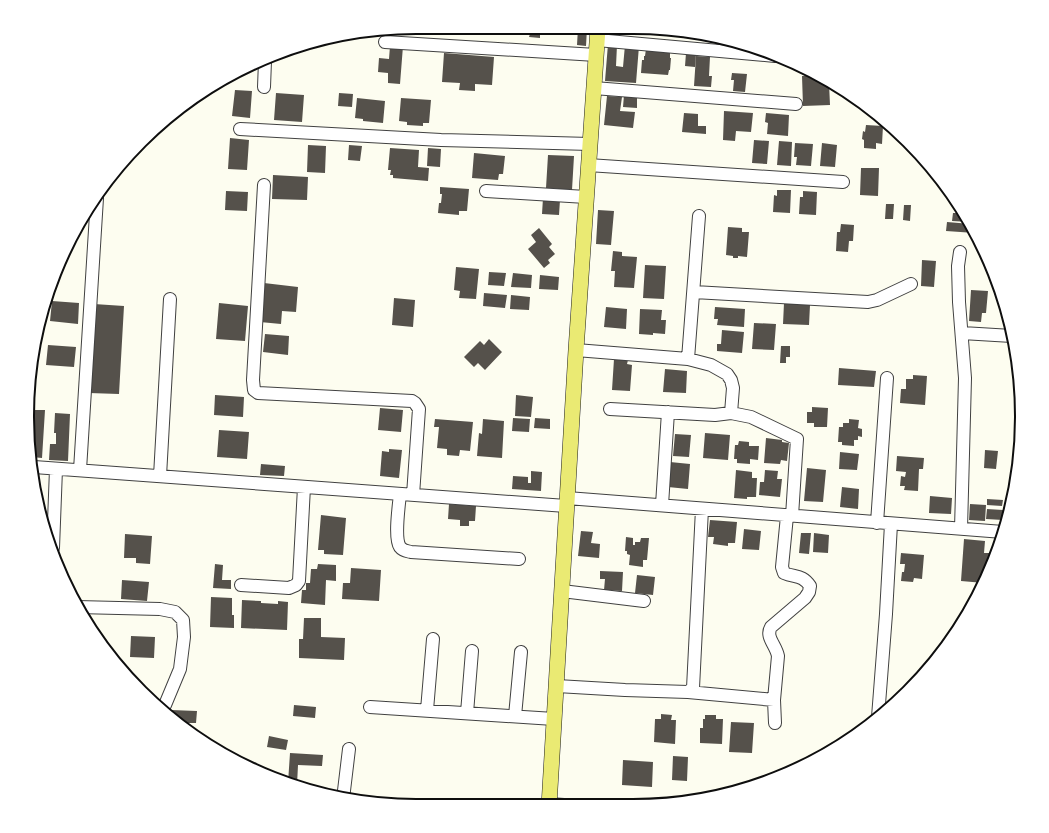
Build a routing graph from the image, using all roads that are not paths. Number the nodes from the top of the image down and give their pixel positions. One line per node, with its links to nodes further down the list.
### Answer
1 (598, 34): 3 (street); 4 (main road)
2 (385, 42): 4 (street)
3 (752, 53)
4 (596, 55): 7 (main road)
5 (265, 65): 6 (street)
6 (264, 87)
7 (594, 88): 8 (street); 10 (main road)
8 (796, 104)
9 (240, 129): 10 (street)
10 (590, 144): 11 (main road)
11 (588, 165): 12 (street); 15 (main road)
12 (843, 182)
13 (264, 185): 36 (street)
14 (486, 191): 15 (street)
15 (586, 197): 24 (main road)
16 (96, 206): 32 (street)
17 (699, 216): 20 (street)
18 (960, 252): 22 (street)
19 (911, 284): 20 (street)
20 (694, 292): 25 (street)
21 (170, 299): 33 (street)
22 (962, 333): 23 (street); 43 (street)
23 (1006, 336)
24 (576, 350): 25 (street); 37 (main road)
25 (688, 359): 29 (street)
26 (887, 378): 41 (street)
27 (610, 408): 28 (street)
28 (668, 412): 29 (street); 38 (street)
29 (731, 413): 40 (street)
30 (37, 467): 31 (street)
31 (56, 469): 32 (street); 45 (street)
32 (80, 470): 33 (street)
33 (160, 476): 34 (street)
34 (304, 487): 35 (street); 47 (street)
35 (400, 494): 36 (street); 46 (street)
36 (413, 495): 37 (street)
37 (567, 502): 38 (street); 48 (main road)
38 (662, 505): 39 (street)
39 (702, 509): 40 (street); 55 (street)
40 (790, 516): 41 (street); 57 (street)
41 (876, 523): 42 (street)
42 (891, 524): 43 (street); 56 (street)
43 (961, 529): 44 (street)
44 (997, 532)
45 (53, 537)
46 (519, 559)
47 (241, 585)
48 (562, 591): 49 (street); 54 (main road)
49 (644, 601)
50 (85, 607): 58 (street)
51 (433, 639): 62 (street)
52 (472, 651): 63 (street)
53 (521, 652): 64 (street)
54 (557, 686): 55 (street); 65 (main road)
55 (688, 692): 57 (street)
56 (880, 694): 59 (street); 61 (street)
57 (774, 700): 66 (street)
58 (165, 705)
59 (882, 706)
60 (370, 707): 62 (street)
61 (879, 709)
62 (427, 710): 63 (street)
63 (467, 713): 64 (street)
64 (515, 716): 65 (street)
65 (554, 719): 69 (main road)
66 (775, 723)
67 (350, 749): 68 (street)
68 (344, 792)
69 (554, 799)

